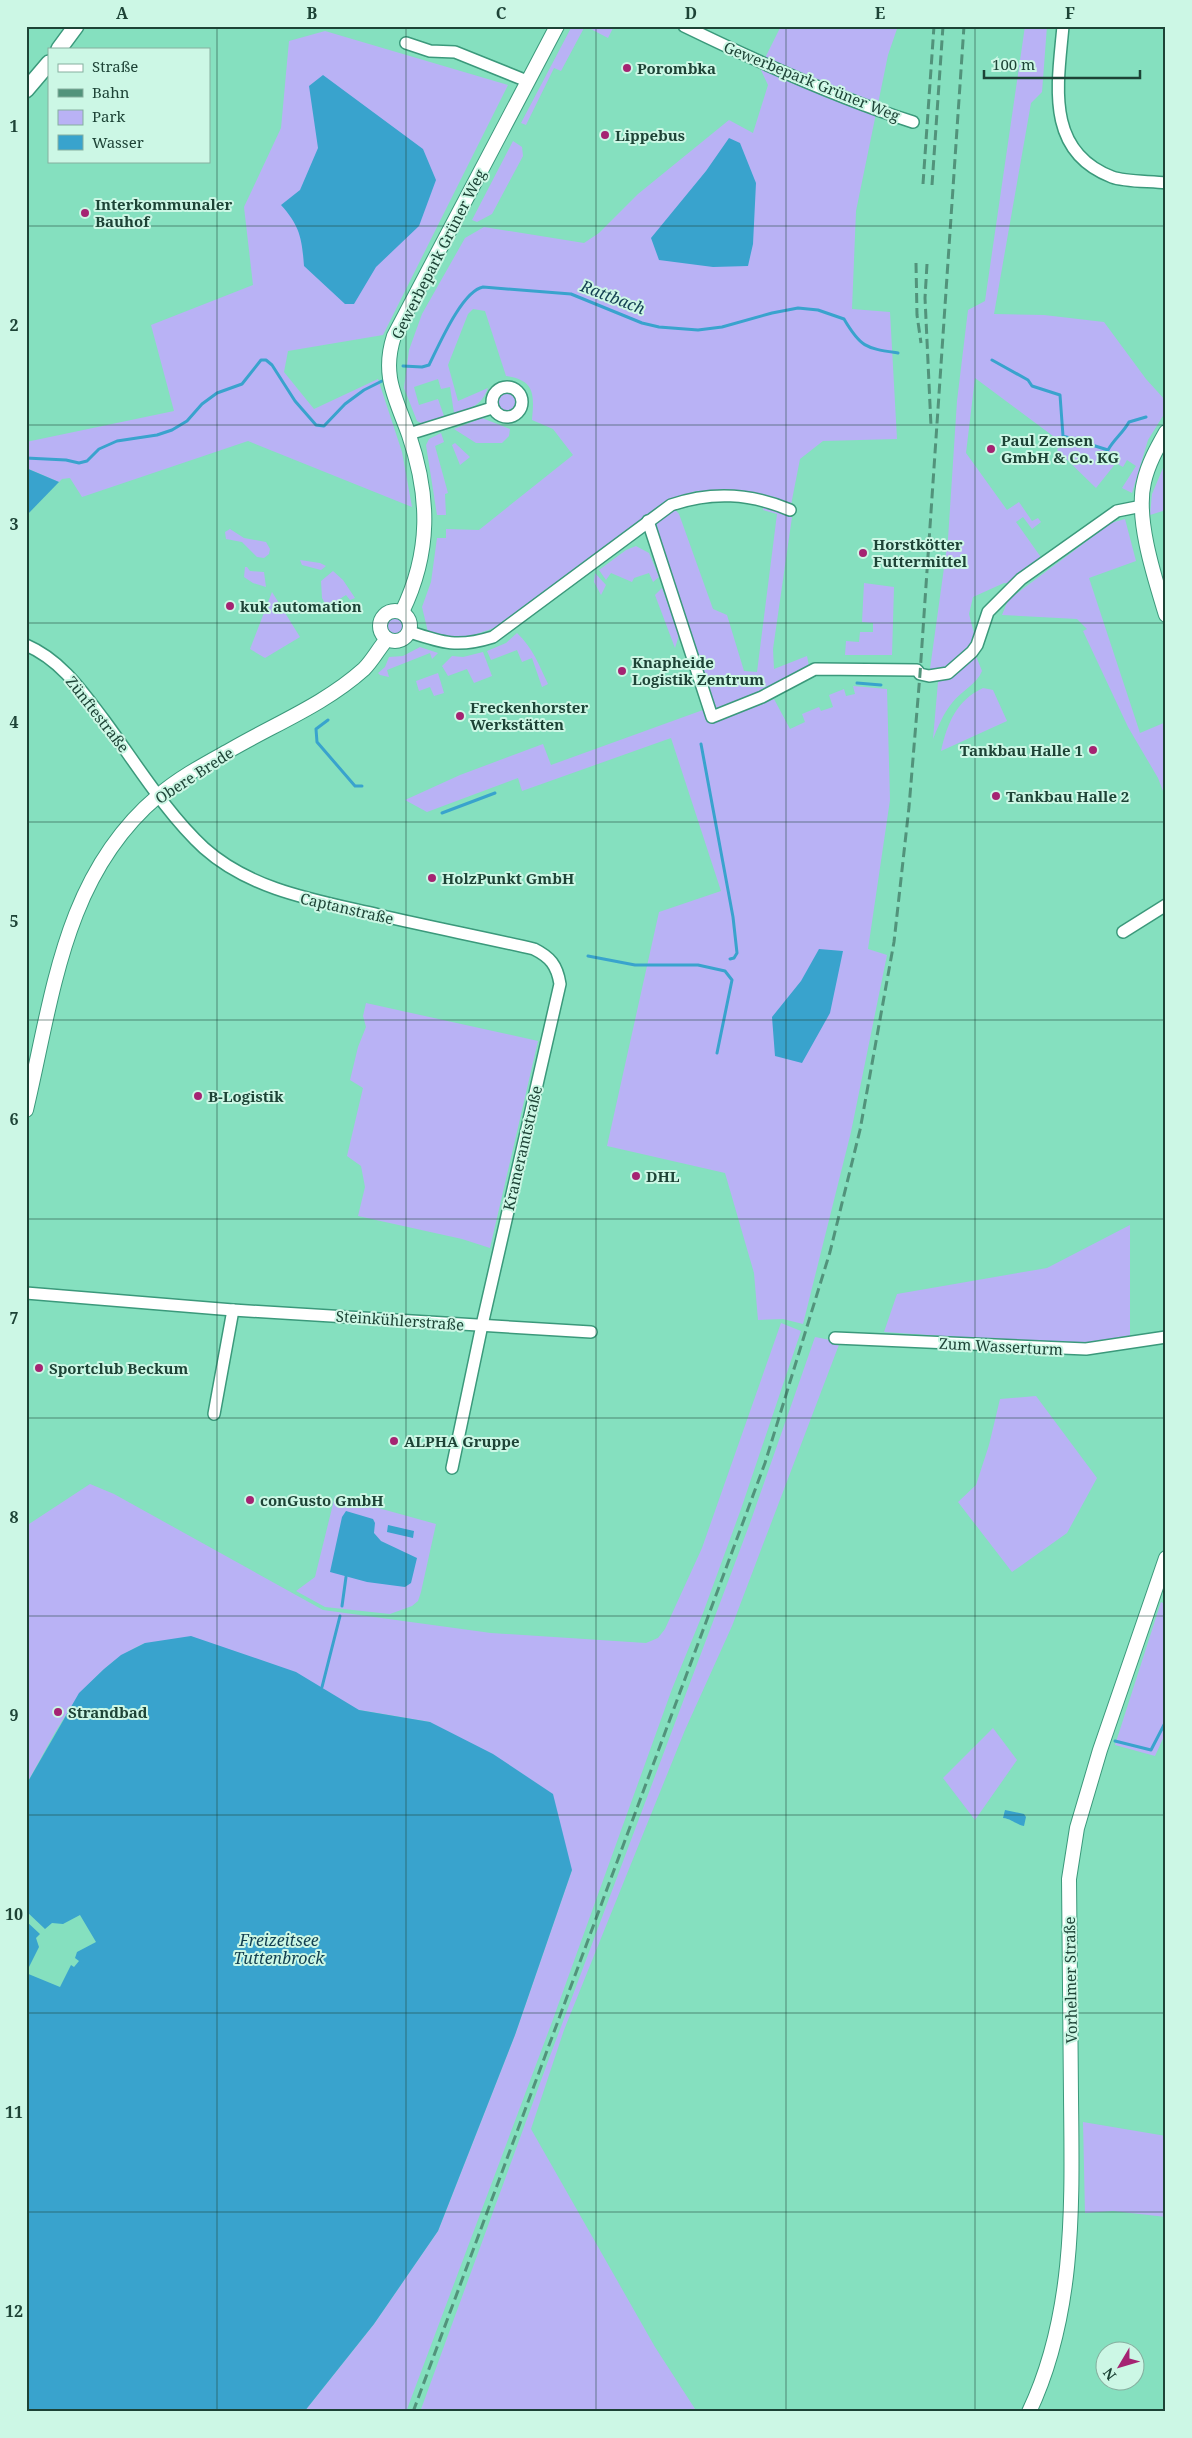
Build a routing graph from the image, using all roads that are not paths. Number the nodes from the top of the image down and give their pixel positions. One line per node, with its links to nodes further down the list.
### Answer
1 (76, 26): 6 (main road)
2 (557, 26): 8 (street, Gewerbepark Grüner Weg)
3 (684, 26): 10 (street, Gewerbepark Grüner Weg)
4 (1063, 26): 11 (street)
5 (406, 43): 8 (street)
6 (60, 48)
7 (48, 64): 9 (main road)
8 (527, 80): 14 (street, Gewerbepark Grüner Weg)
9 (26, 90)
10 (913, 122)
11 (1166, 183)
12 (492, 408): 14 (street)
13 (1166, 432): 15 (street)
14 (409, 434): 18 (street, Gewerbepark Grüner Weg)
15 (1142, 506): 17 (street); 19 (street)
16 (790, 510): 17 (street)
17 (648, 521): 20 (street)
18 (402, 612): 20 (street); 21 (street)
19 (1166, 615)
20 (410, 632): 21 (street)
21 (387, 639): 23 (street, Obere Brede)
22 (26, 646): 23 (street, Zünftestraße)
23 (159, 795): 26 (street, Captanstraße); 27 (street, Obere Brede)
24 (1166, 905): 25 (street)
25 (1123, 932)
26 (558, 972): 31 (street, Krameramtstraße)
27 (31, 1068): 28 (street, Obere Brede)
28 (26, 1110)
29 (26, 1293): 30 (street, Steinkühlerstraße)
30 (233, 1310): 31 (street, Steinkühlerstraße); 35 (street)
31 (482, 1325): 32 (street); 36 (street, Steinkühlerstraße)
32 (591, 1332)
33 (1166, 1337): 34 (street, Zum Wasserturm)
34 (835, 1338)
35 (214, 1414)
36 (452, 1468)
37 (1166, 1558): 38 (street, Vorhelmer Straße)
38 (1029, 2412)

